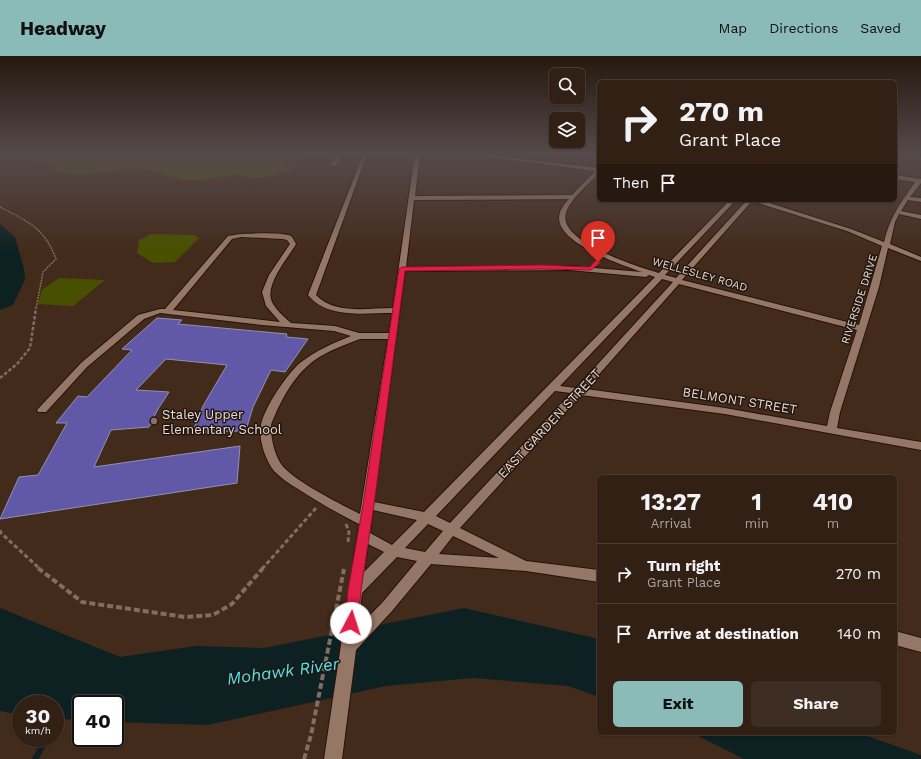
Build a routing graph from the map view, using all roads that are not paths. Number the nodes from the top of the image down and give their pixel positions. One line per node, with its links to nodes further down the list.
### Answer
1 (353, 186): 20 (street)
2 (413, 186): 6 (street)
3 (584, 186): 5 (street, WELLESLEY ROAD)
4 (916, 186): 7 (street, RIVERSIDE DRIVE)
5 (574, 197): 6 (street); 16 (street, WELLESLEY ROAD)
6 (411, 198): 17 (street)
7 (907, 198): 8 (street); 12 (street, RIVERSIDE DRIVE)
8 (921, 200)
9 (731, 202): 18 (street, EAST GARDEN STREET)
10 (748, 202): 19 (street, EAST GARDEN STREET)
11 (760, 202): 14 (street)
12 (897, 212): 13 (street); 14 (street, RIVERSIDE DRIVE)
13 (921, 217)
14 (887, 245): 15 (street); 23 (street, RIVERSIDE DRIVE)
15 (921, 259)
16 (598, 262): 17 (street); 18 (street, WELLESLEY ROAD); 18 (street)
17 (402, 269): 20 (street)
18 (660, 276): 19 (street, WELLESLEY ROAD); 26 (street, EAST GARDEN STREET)
19 (677, 281): 23 (street, WELLESLEY ROAD); 27 (street, EAST GARDEN STREET)
20 (397, 310): 25 (street)
21 (168, 312): 22 (street); 22 (street); 28 (street)
22 (288, 326): 24 (street)
23 (861, 328): 29 (street, RIVERSIDE DRIVE)
24 (359, 336): 25 (street); 33 (street)
25 (393, 336): 31 (street)
26 (553, 388): 27 (street, BELMONT STREET); 32 (street, EAST GARDEN STREET)
27 (578, 392): 29 (street, BELMONT STREET); 34 (street, EAST GARDEN STREET)
28 (42, 410)
29 (832, 429): 30 (street, BELMONT STREET)
30 (921, 446)
31 (369, 505): 32 (street); 33 (street)
32 (426, 517): 34 (street); 36 (street, EAST GARDEN STREET)
33 (366, 522): 35 (street)
34 (452, 529): 37 (street, EAST GARDEN STREET); 38 (street)
35 (364, 536): 36 (street); 40 (street)
36 (392, 551): 37 (street); 40 (street, EAST GARDEN STREET)
37 (428, 558): 38 (street); 43 (street, EAST GARDEN STREET)
38 (526, 566): 39 (street)
39 (597, 576)
40 (355, 590): 43 (street)
41 (897, 639): 42 (street)
42 (921, 645)
43 (349, 647): 44 (street)
44 (333, 759)

